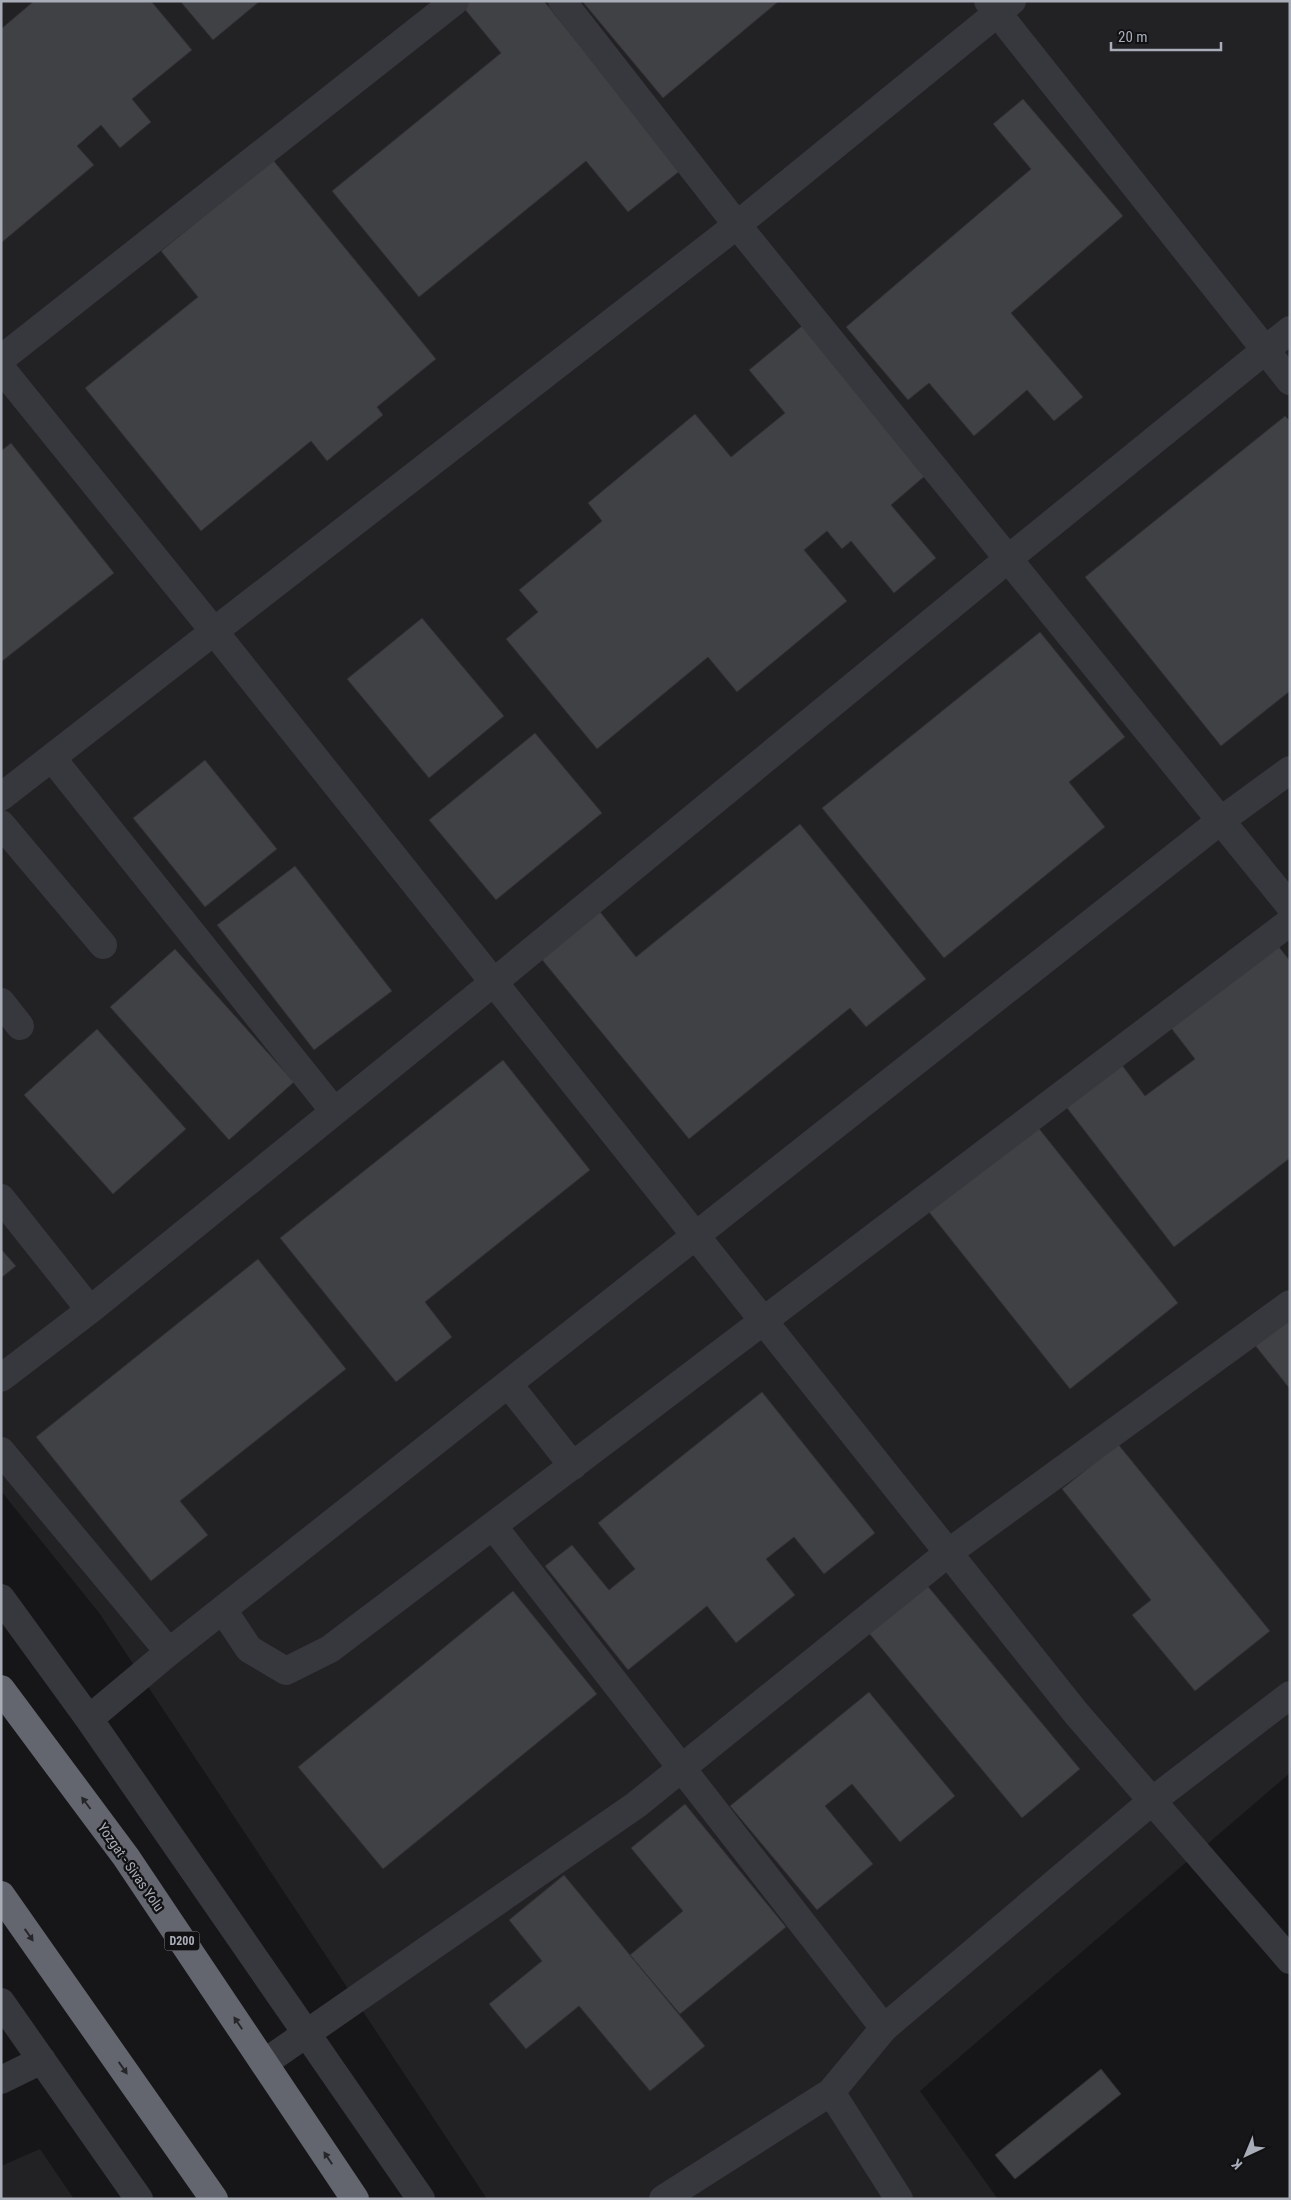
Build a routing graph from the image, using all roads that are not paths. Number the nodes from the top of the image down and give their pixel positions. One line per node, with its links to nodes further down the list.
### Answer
1 (455, 1): 7 (street)
2 (562, 1): 4 (street)
3 (999, 5): 4 (street); 6 (street)
4 (737, 225): 10 (street); 11 (street)
5 (1290, 330): 6 (street)
6 (1265, 350): 9 (street); 10 (street)
7 (1, 359)
8 (1, 368): 11 (street)
9 (1290, 381)
10 (1008, 559): 15 (street); 20 (street)
11 (213, 630): 12 (street); 20 (street)
12 (52, 758): 14 (street); 23 (street)
13 (1290, 770): 15 (street)
14 (1, 797)
15 (1220, 821): 17 (street); 25 (street)
16 (1, 824): 19 (street)
17 (1290, 906)
18 (1290, 922): 28 (street)
19 (103, 946)
20 (494, 982): 23 (street); 25 (street)
21 (1, 1002): 22 (street)
22 (20, 1026)
23 (334, 1110): 27 (street)
24 (1, 1198): 27 (street)
25 (696, 1237): 28 (street); 30 (street)
26 (1290, 1304): 34 (street)
27 (90, 1310): 29 (street)
28 (764, 1322): 32 (street); 34 (street)
29 (1, 1378)
30 (509, 1385): 32 (street); 36 (street)
31 (1, 1451): 37 (street)
32 (573, 1466): 33 (street)
33 (493, 1526): 36 (street); 41 (street)
34 (948, 1552): 41 (street); 42 (street)
35 (1, 1598): 40 (street)
36 (223, 1610): 37 (street)
37 (170, 1652): 40 (street)
38 (1, 1689): 49 (highway, Yozgat - Sivas Yolu / D200, one-way to 38)
39 (1290, 1695): 42 (street)
40 (89, 1719): 47 (street)
41 (682, 1767): 46 (street); 47 (street)
42 (1152, 1801): 44 (street); 46 (street)
43 (1, 1896): 53 (highway, one-way to 53)
44 (1290, 1960)
45 (1, 2002): 48 (street)
46 (884, 2028): 51 (street)
47 (306, 2033): 49 (street); 55 (street)
48 (42, 2060): 50 (street); 52 (street)
49 (264, 2062): 54 (highway, Yozgat - Sivas Yolu / D200, one-way to 49)
50 (1, 2080)
51 (831, 2092): 56 (street); 57 (street)
52 (139, 2199)
53 (214, 2199)
54 (355, 2199)
55 (420, 2199)
56 (663, 2199)
57 (898, 2199)

